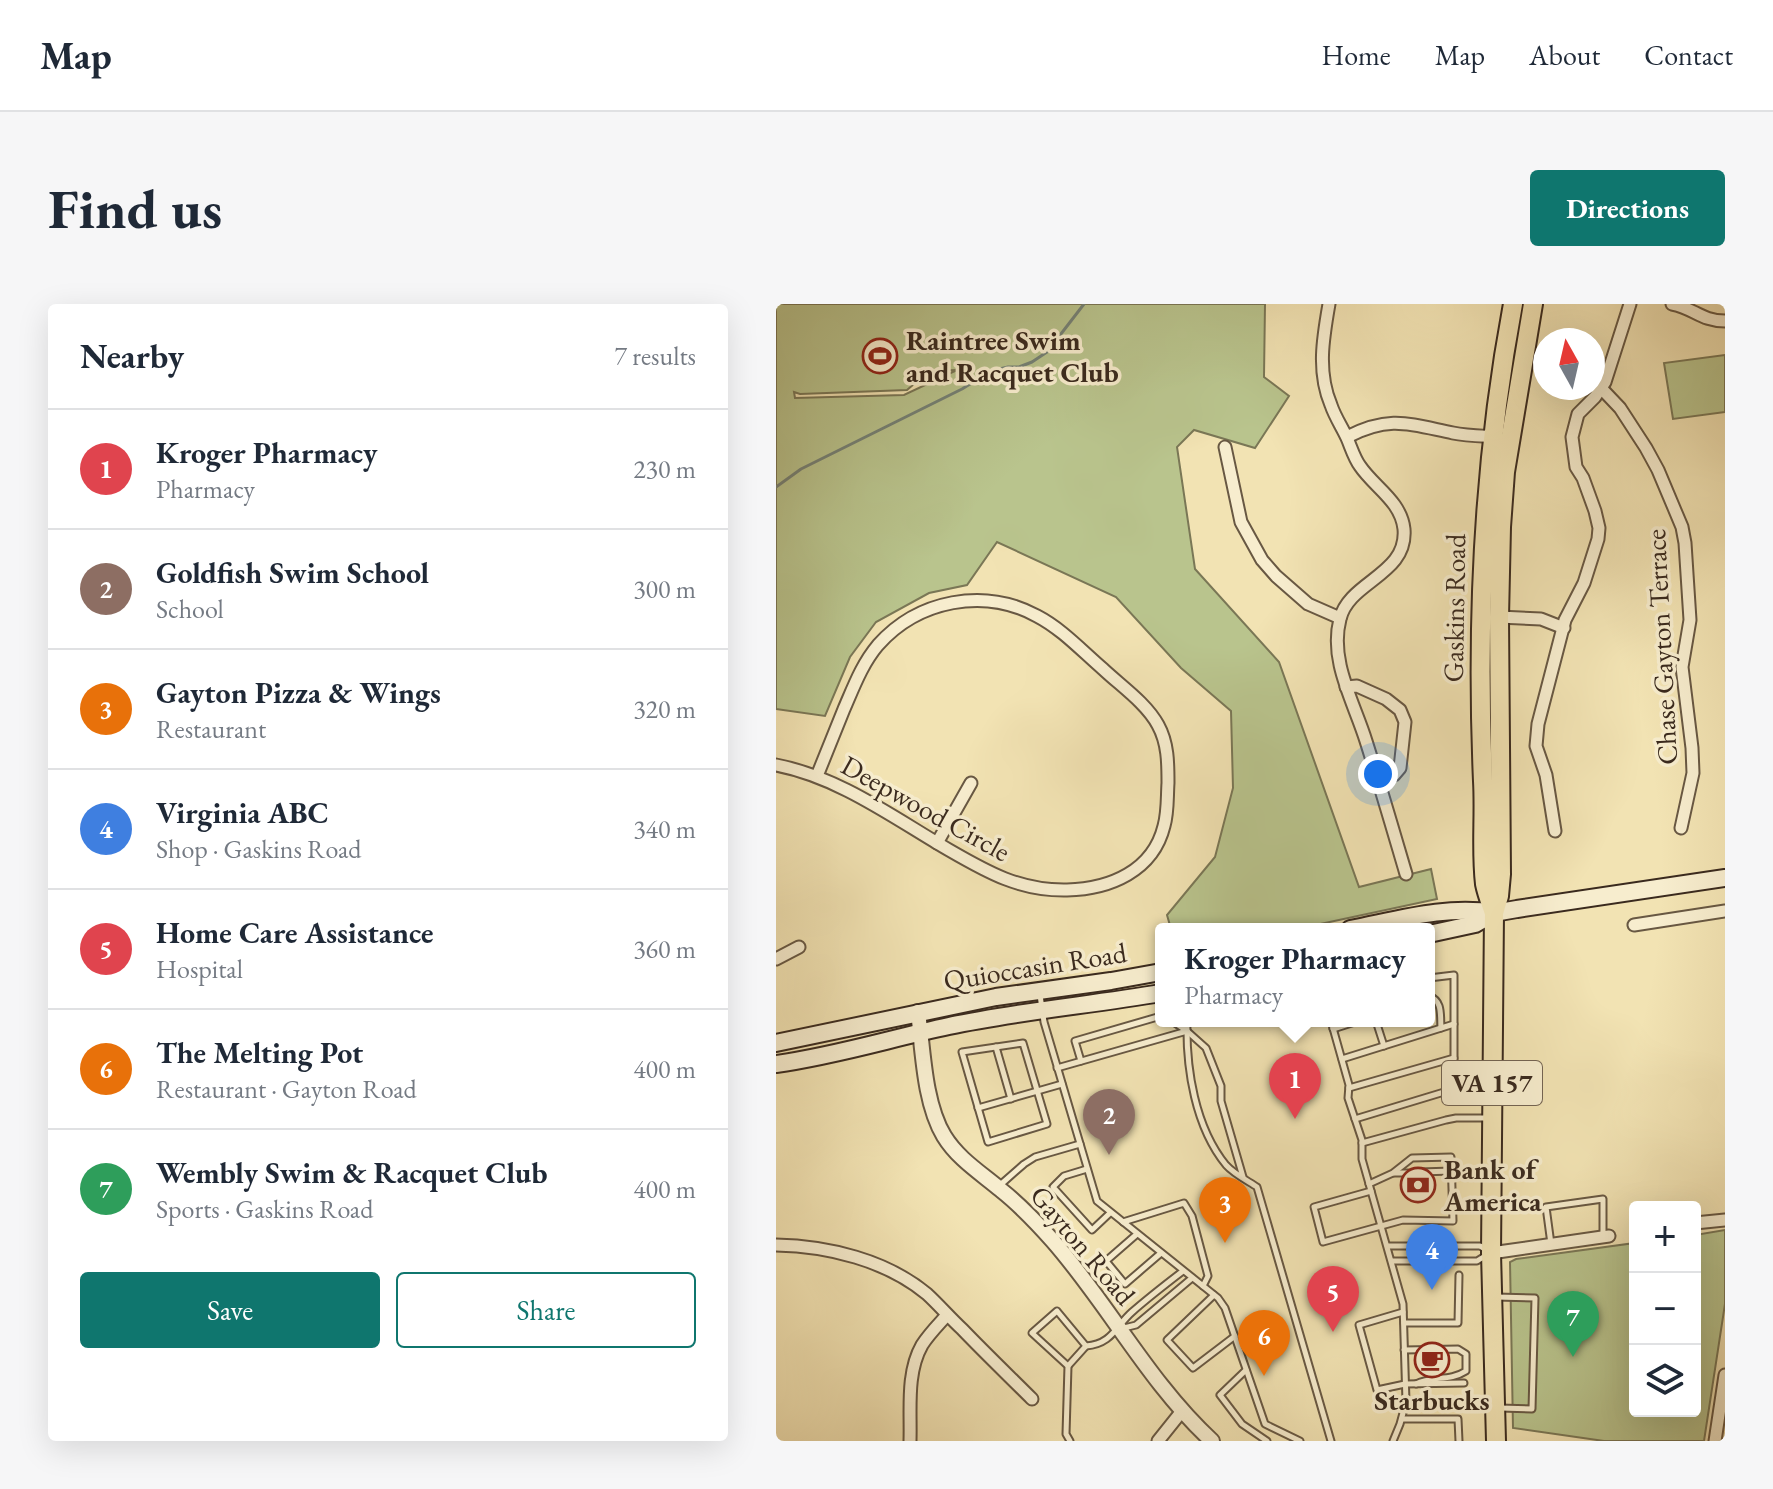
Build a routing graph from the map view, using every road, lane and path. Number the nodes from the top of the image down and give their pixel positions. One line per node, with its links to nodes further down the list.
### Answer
1 (1329, 304): 10 (street)
2 (1513, 304): 11 (main road, Gaskins Road)
3 (1533, 304): 11 (main road, Gaskins Road)
4 (1630, 304): 7 (street)
5 (1672, 304): 6 (street)
6 (1725, 321)
7 (1605, 382)
8 (1605, 392): 21 (street, Chase Gayton Terrace)
9 (1590, 400): 15 (street)
10 (1347, 437): 11 (street); 14 (street)
11 (1501, 438): 13 (main road, Gaskins Road); 27 (main road, Gaskins Road)
12 (1225, 447): 14 (street)
13 (1499, 617): 15 (street); 27 (main road, Gaskins Road)
14 (1340, 618): 16 (street)
15 (1564, 628): 22 (street)
16 (1346, 687): 19 (street); 19 (street)
17 (776, 765): 18 (street, Deepwood Circle)
18 (817, 776): 23 (street, Deepwood Circle); 23 (street, Deepwood Circle)
19 (1378, 782): 24 (street)
20 (971, 783): 23 (street)
21 (1681, 828)
22 (1555, 831)
23 (937, 843)
24 (1406, 874)
25 (1725, 878): 27 (main road)
26 (1725, 911): 29 (street)
27 (1494, 913): 28 (main road); 30 (main road); 63 (main road, Gaskins Road / VA 157)
28 (1382, 923)
29 (1634, 925)
30 (1435, 933)
31 (799, 947): 32 (street)
32 (776, 959)
33 (1155, 973): 35 (main road, Quioccasin Road)
34 (1435, 977): 41 (lane)
35 (1039, 991): 38 (lane); 39 (main road, Quioccasin Road)
36 (1155, 994): 38 (main road, Quioccasin Road)
37 (1435, 998): 46 (lane)
38 (1043, 1010): 49 (main road, Quioccasin Road); 57 (lane)
39 (918, 1012): 49 (street, Gayton Road); 50 (main road)
40 (1155, 1018): 55 (lane)
41 (1454, 1024): 46 (lane); 53 (lane)
42 (1181, 1027): 48 (lane)
43 (1187, 1027): 48 (lane)
44 (1339, 1027): 47 (lane)
45 (1378, 1027): 51 (lane)
46 (1441, 1028): 51 (lane)
47 (1333, 1029): 54 (lane)
48 (1187, 1031): 55 (lane); 70 (lane); 70 (lane)
49 (921, 1032): 56 (main road); 71 (street, Gayton Road)
50 (776, 1043)
51 (1384, 1046): 54 (lane)
52 (996, 1047): 60 (lane); 61 (lane); 62 (lane)
53 (1454, 1058): 59 (lane); 64 (lane)
54 (1342, 1059): 59 (lane)
55 (1081, 1061): 57 (lane)
56 (776, 1064)
57 (1057, 1068): 58 (lane)
58 (1062, 1084): 60 (lane); 66 (lane)
59 (1349, 1088): 64 (lane)
60 (1037, 1091): 61 (lane); 62 (lane)
61 (1011, 1099): 62 (lane)
62 (978, 1108)
63 (1492, 1118): 65 (lane); 84 (main road, Gaskins Road / VA 157)
64 (1355, 1119): 65 (lane)
65 (1362, 1143): 72 (lane)
66 (1080, 1144): 67 (lane); 71 (lane)
67 (1087, 1169): 73 (lane); 73 (lane)
68 (1452, 1171): 69 (lane); 69 (lane); 77 (lane)
69 (1393, 1173): 72 (lane)
70 (1243, 1178): 115 (lane)
71 (998, 1187): 95 (street, Gayton Road)
72 (1370, 1187): 77 (lane); 77 (lane)
73 (1110, 1213): 75 (lane)
74 (1725, 1220): 76 (street)
75 (1122, 1222): 78 (lane); 89 (lane)
76 (1701, 1222)
77 (1381, 1226): 82 (lane)
78 (1137, 1234): 83 (lane); 83 (lane)
79 (1606, 1237): 81 (street); 81 (lane)
80 (776, 1245): 93 (street)
81 (1551, 1245): 84 (street)
82 (1387, 1246): 84 (lane); 85 (lane)
83 (1161, 1253): 86 (lane)
84 (1491, 1253): 85 (lane); 91 (main road, Gaskins Road / VA 157)
85 (1392, 1261): 92 (lane)
86 (1183, 1271): 88 (lane); 95 (lane)
87 (1459, 1275): 94 (lane)
88 (1192, 1278): 89 (lane); 95 (lane)
89 (1203, 1286): 90 (lane)
90 (1214, 1295): 96 (lane); 96 (lane)
91 (1492, 1297): 106 (main road, Gaskins Road / VA 157); 106 (lane)
92 (1403, 1312): 94 (lane); 103 (lane)
93 (947, 1315): 105 (street); 109 (street)
94 (1404, 1323): 98 (lane)
95 (1119, 1329): 97 (lane); 107 (street, Gayton Road)
96 (1235, 1336): 100 (lane)
97 (1086, 1346): 99 (lane); 99 (lane)
98 (1404, 1350): 103 (lane); 104 (lane)
99 (1068, 1366): 110 (lane)
100 (1246, 1370): 113 (lane); 114 (lane)
101 (1725, 1375): 119 (street)
102 (1464, 1383): 104 (lane)
103 (1405, 1384): 104 (lane); 108 (lane)
104 (1416, 1384)
105 (1032, 1399)
106 (1495, 1408): 118 (main road, Gaskins Road / VA 157)
107 (1182, 1411): 111 (street); 112 (street, Gayton Road)
108 (1402, 1419): 116 (lane); 117 (lane)
109 (910, 1441)
110 (1070, 1441)
111 (1158, 1441)
112 (1212, 1441)
113 (1267, 1441)
114 (1300, 1441)
115 (1331, 1441)
116 (1393, 1441)
117 (1459, 1441)
118 (1496, 1441)
119 (1715, 1441)

